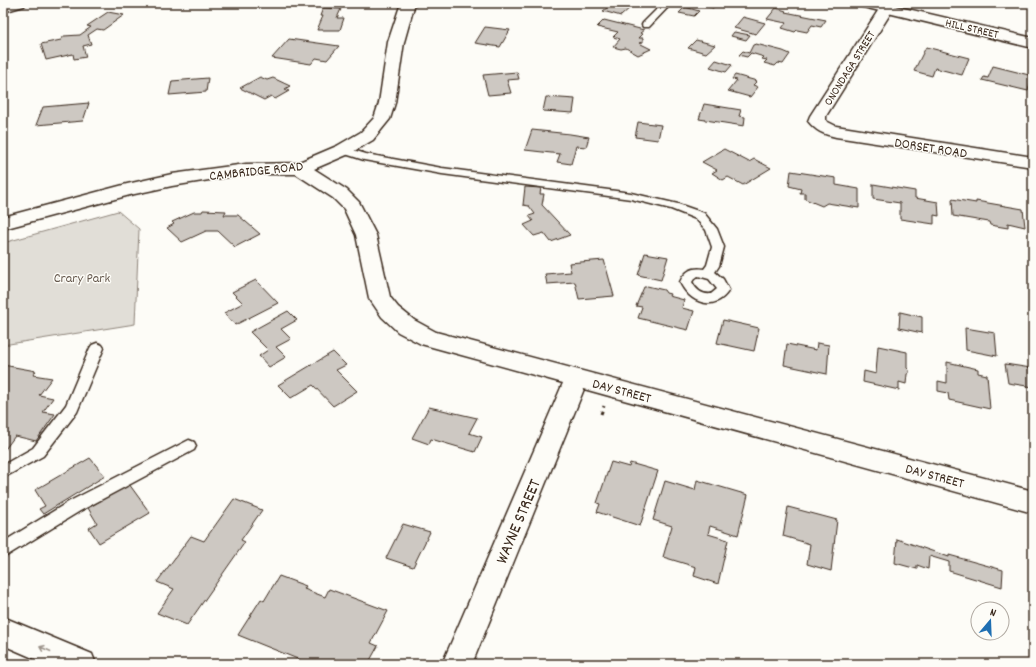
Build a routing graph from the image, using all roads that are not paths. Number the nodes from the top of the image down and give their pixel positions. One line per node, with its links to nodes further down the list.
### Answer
1 (19, 3): 6 (street)
2 (408, 3): 10 (street, CAMBRIDGE ROAD)
3 (668, 3): 7 (lane)
4 (864, 3): 5 (street, HILL STREET)
5 (888, 6): 8 (street, HILL STREET); 9 (street, ONONDAGA STREET)
6 (3, 8)
7 (646, 24)
8 (1033, 43)
9 (828, 130): 11 (street, DORSET ROAD)
10 (343, 150): 12 (street, CAMBRIDGE ROAD); 14 (lane)
11 (1033, 162)
12 (300, 168): 13 (street, CAMBRIDGE ROAD); 16 (street, DAY STREET)
13 (3, 223)
14 (707, 272)
15 (98, 348): 18 (lane)
16 (577, 378): 19 (street, DAY STREET); 23 (street, WAYNE STREET)
17 (189, 446): 20 (lane)
18 (3, 472)
19 (1033, 502)
20 (3, 551)
21 (3, 631): 22 (street, one-way to 21)
22 (82, 664)
23 (457, 664)

